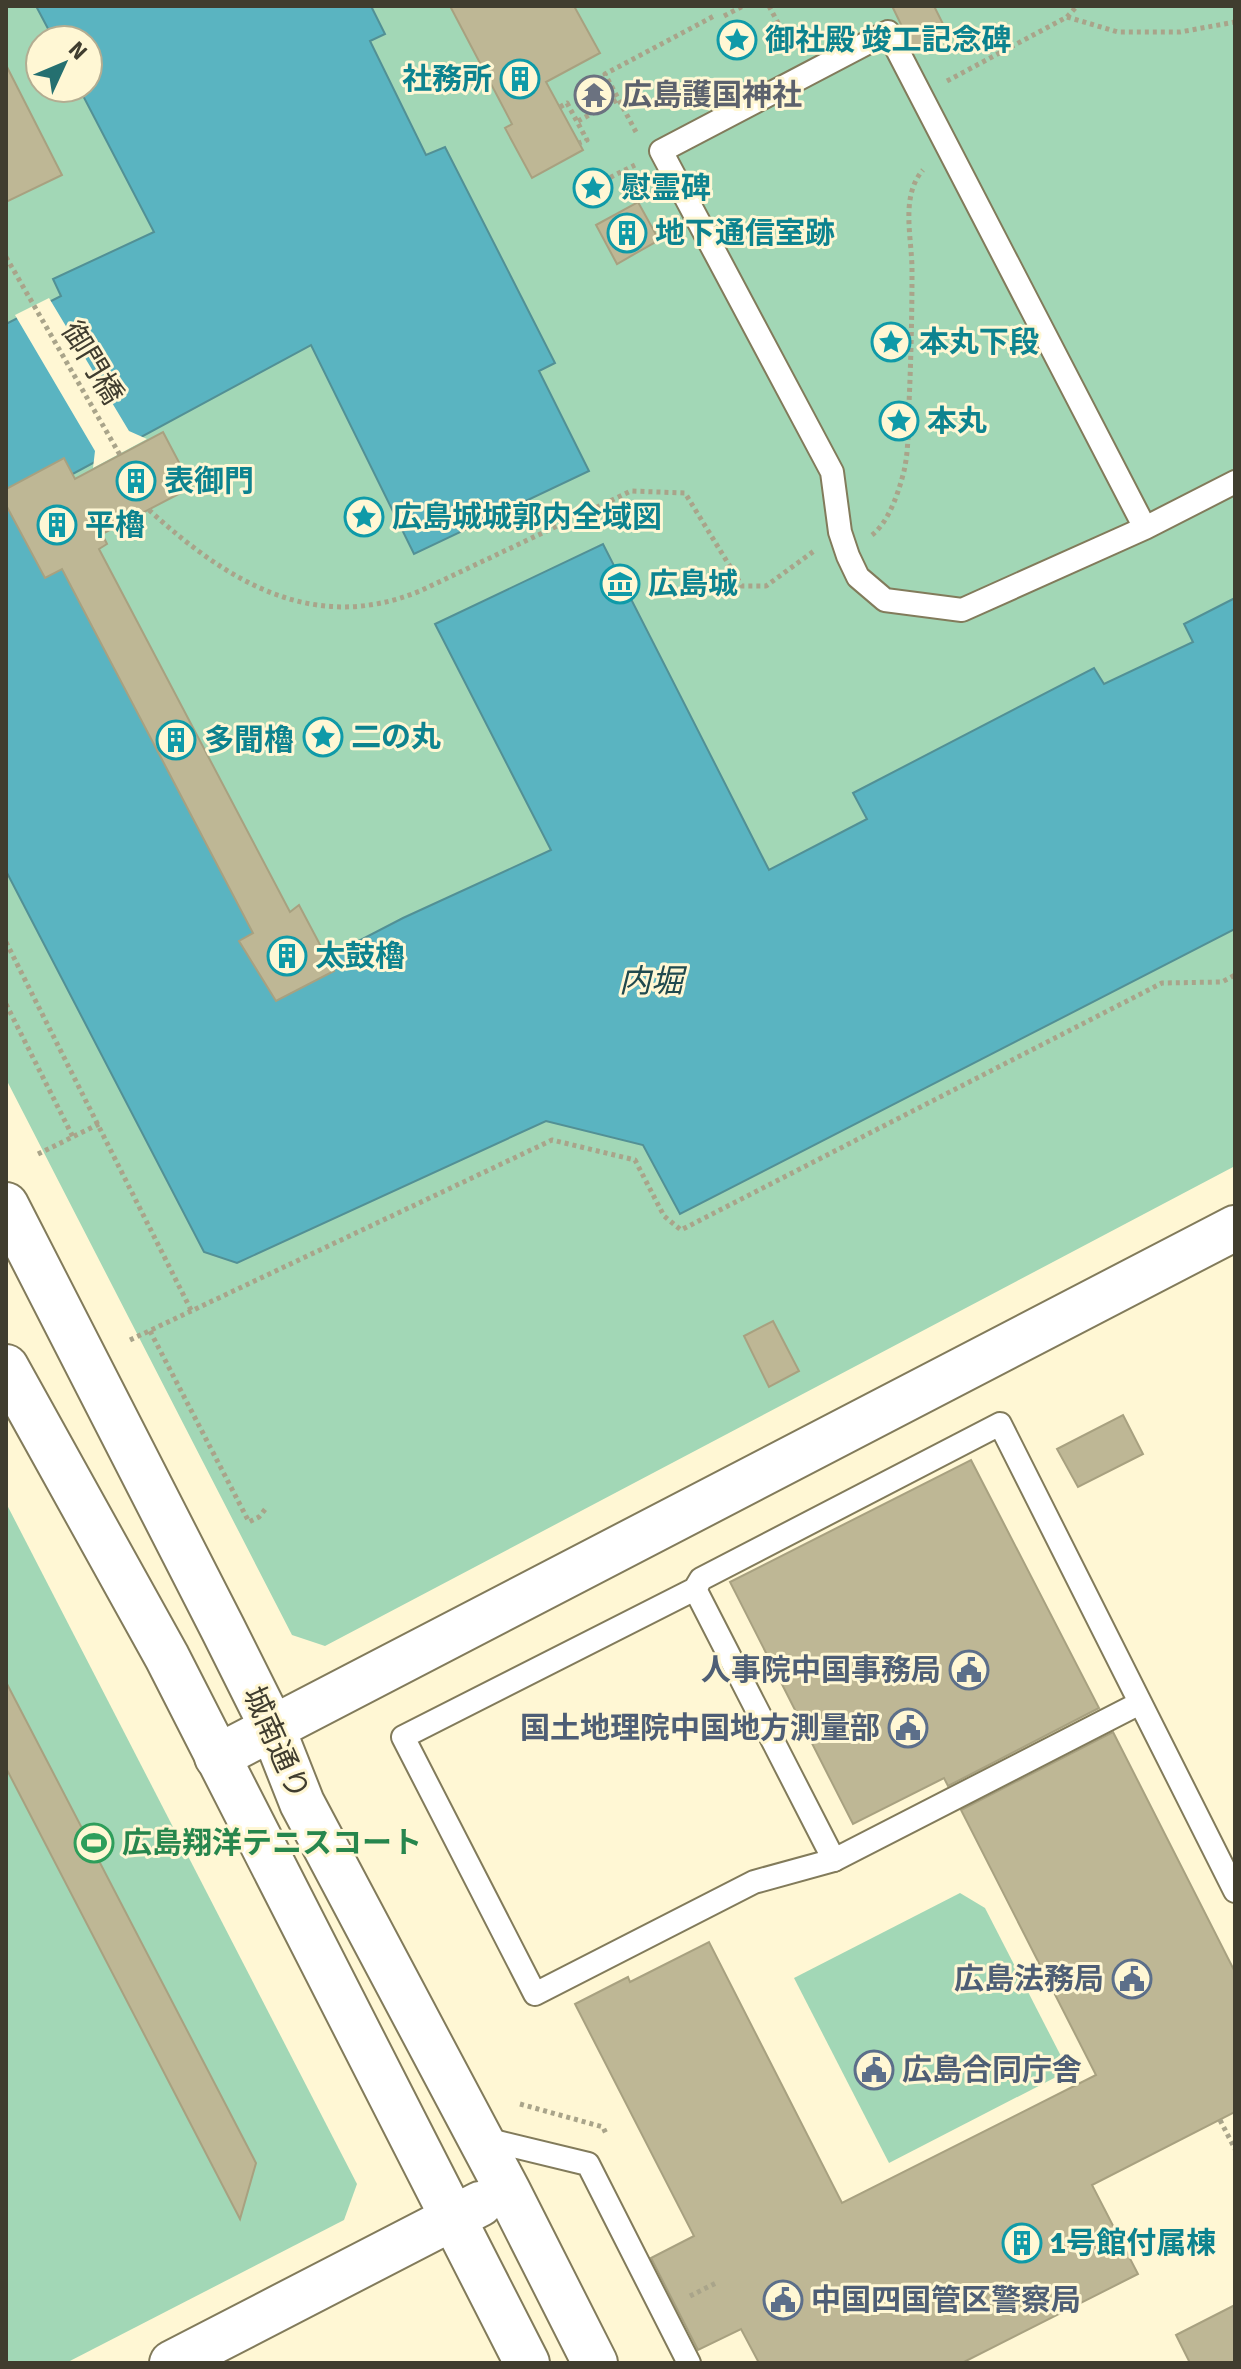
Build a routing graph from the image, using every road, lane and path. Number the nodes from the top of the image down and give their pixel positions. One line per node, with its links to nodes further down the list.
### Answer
1 (743, 6): 5 (path)
2 (769, 6): 9 (path)
3 (1077, 6): 6 (path)
4 (714, 16): 10 (path)
5 (724, 16)
6 (1067, 17): 7 (path); 8 (path)
7 (1235, 22)
8 (983, 61)
9 (806, 75): 14 (lane); 15 (lane)
10 (619, 99): 12 (path); 15 (path)
11 (560, 107): 12 (path)
12 (577, 121): 13 (path)
13 (579, 143)
14 (946, 146): 21 (lane); 23 (path)
15 (655, 154): 16 (path); 22 (lane)
16 (603, 181)
17 (6, 257): 18 (path, 御門橋)
18 (120, 455)
19 (1235, 482): 21 (lane)
20 (149, 510): 22 (path)
21 (1145, 528): 23 (lane)
22 (840, 532): 23 (lane)
23 (848, 556)
24 (6, 942): 27 (path)
25 (1235, 975): 32 (path)
26 (6, 1004): 28 (path)
27 (99, 1124): 28 (path); 32 (path)
28 (73, 1137): 29 (path)
29 (38, 1154)
30 (6, 1205): 39 (street, 城南通り)
31 (1235, 1228): 39 (street)
32 (192, 1312): 33 (path)
33 (150, 1331): 34 (path); 36 (path)
34 (130, 1340)
35 (6, 1367): 40 (street, 城南通り)
36 (267, 1507)
37 (695, 1589): 38 (lane); 41 (lane); 41 (lane)
38 (1140, 1703): 41 (lane); 42 (lane)
39 (272, 1727): 40 (street); 44 (street, 城南通り)
40 (217, 1757): 47 (street, 城南通り)
41 (834, 1860)
42 (1235, 1891)
43 (1220, 2120): 45 (path)
44 (480, 2138): 46 (street, 城南通り); 53 (lane)
45 (1235, 2149)
46 (508, 2191): 47 (street); 52 (street, 城南通り)
47 (453, 2218): 50 (street); 51 (street, 城南通り)
48 (718, 2282): 49 (path)
49 (689, 2296)
50 (172, 2363)
51 (527, 2363)
52 (595, 2363)
53 (689, 2363)

